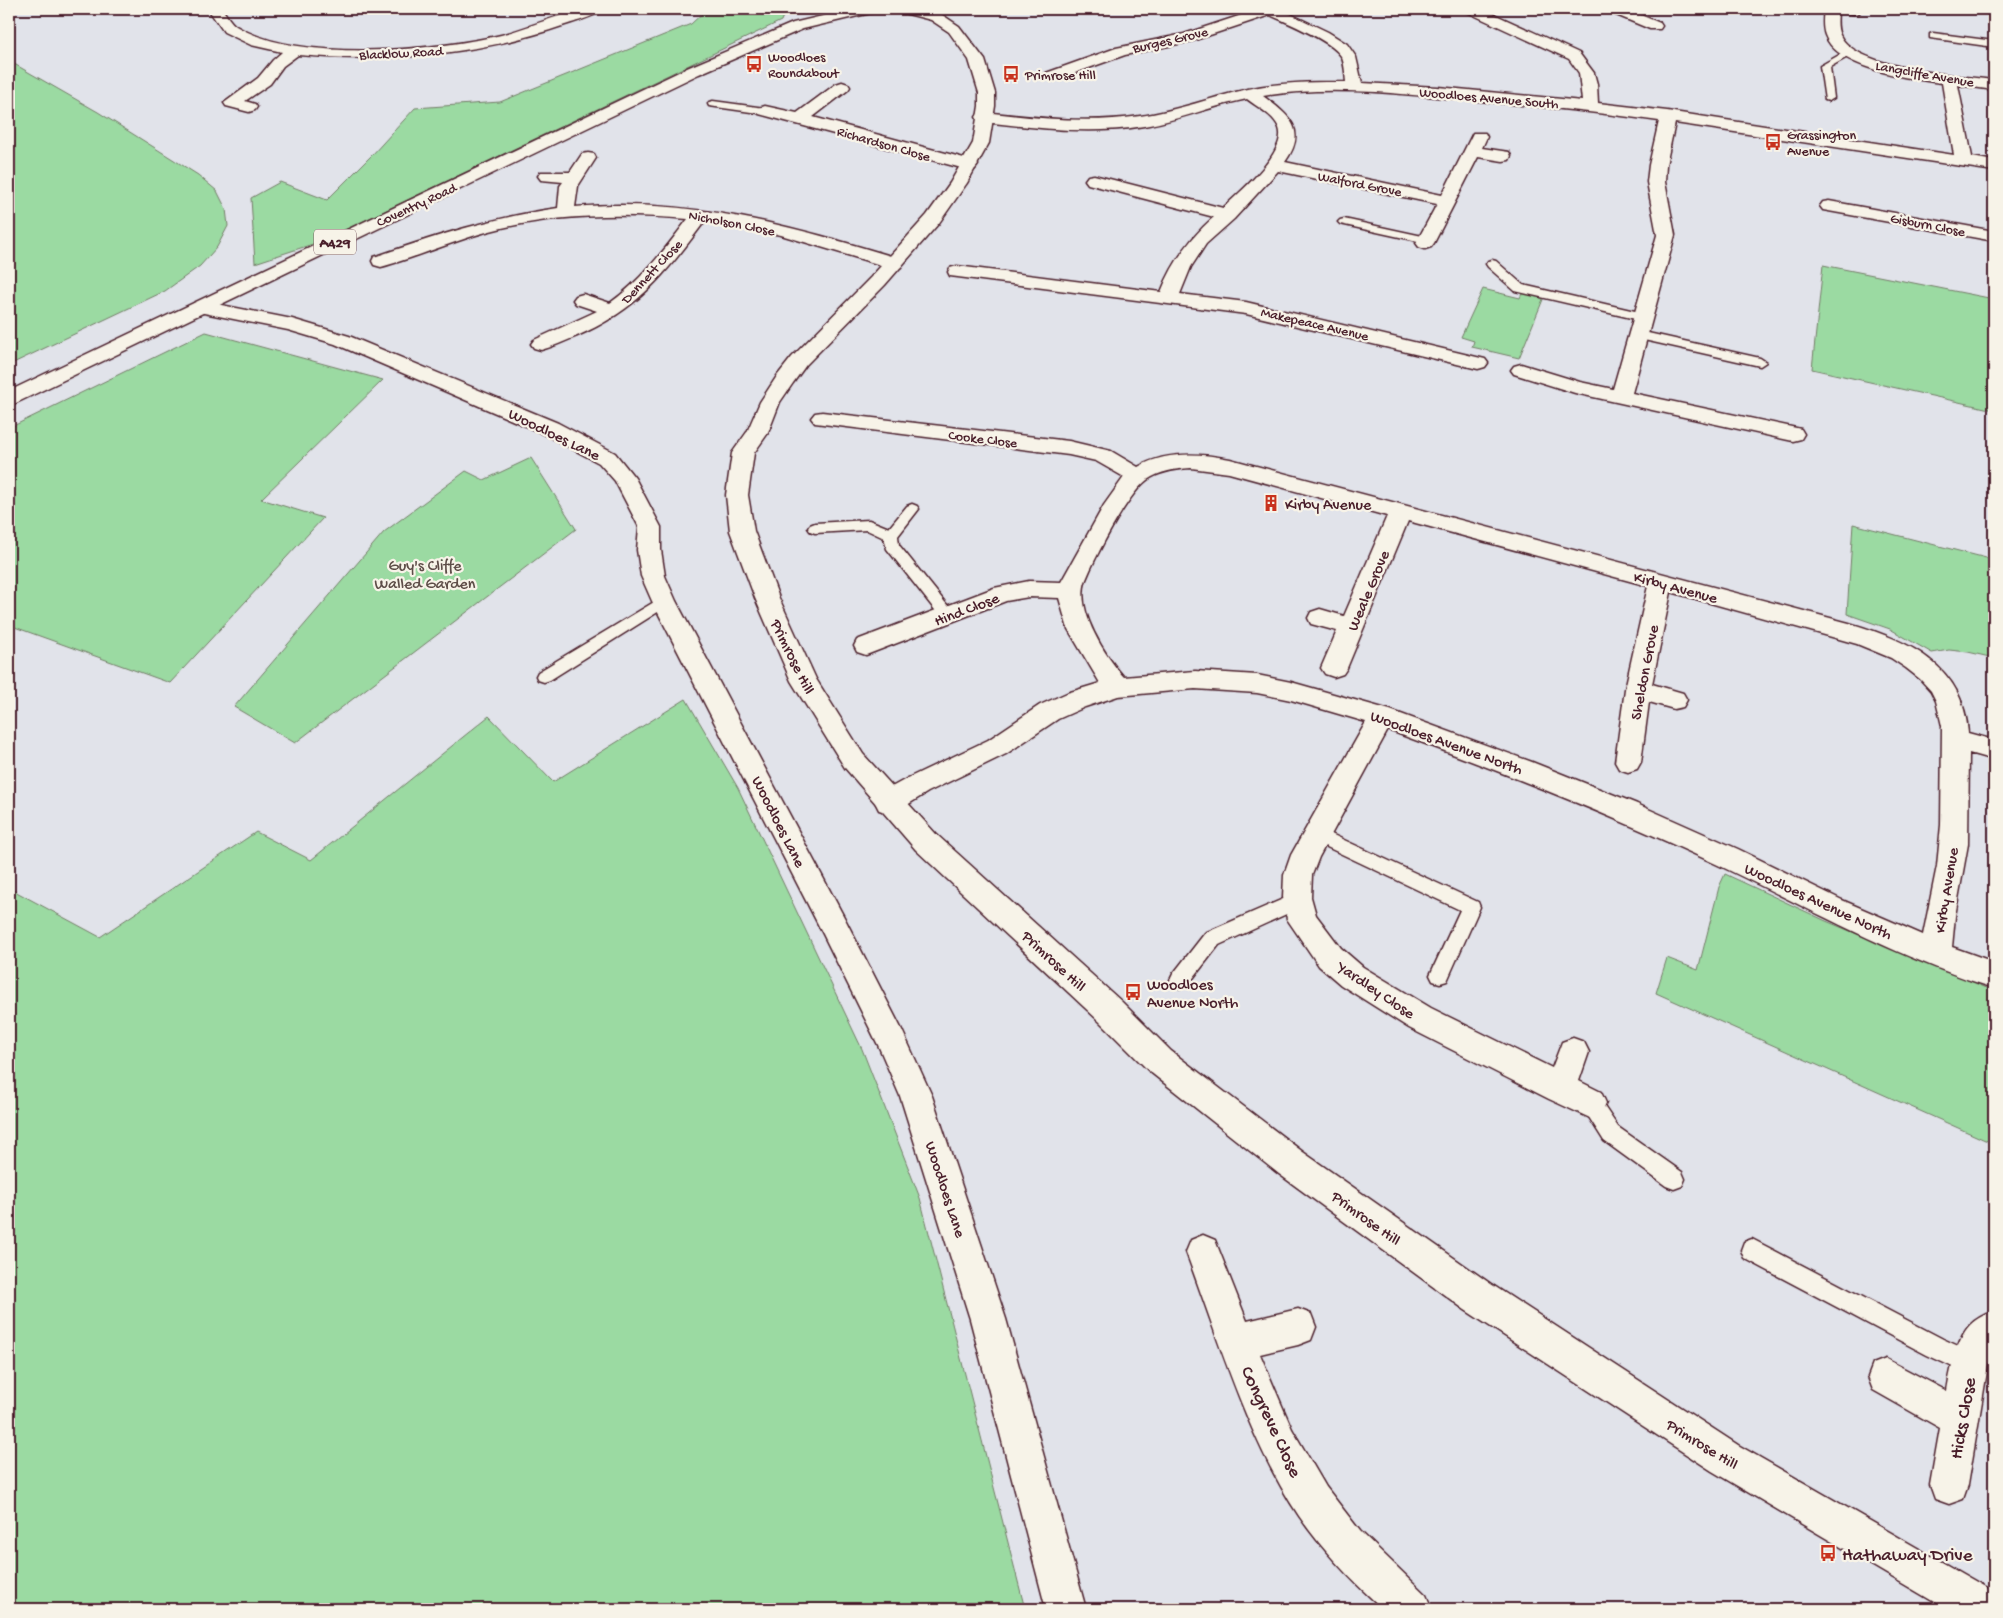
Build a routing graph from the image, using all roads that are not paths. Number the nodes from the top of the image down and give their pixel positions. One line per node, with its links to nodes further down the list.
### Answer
1 (215, 9): 16 (street, Blacklow Road)
2 (596, 9): 16 (street, Blacklow Road)
3 (818, 9): 12 (street, Coventry Road)
4 (870, 9): 12 (street, Coventry Road)
5 (905, 9): 13 (street, Primrose Hill)
6 (946, 9): 13 (street, Primrose Hill)
7 (1270, 9): 19 (street, Burges Grove); 24 (street)
8 (1472, 9): 28 (street)
9 (1614, 9): 11 (street)
10 (1831, 9): 17 (street, Langcliffe Avenue)
11 (1655, 20)
12 (798, 26): 57 (street, Coventry Road / A429)
13 (954, 29): 32 (street, Primrose Hill)
14 (1933, 36): 15 (lane)
15 (1994, 44)
16 (295, 50): 29 (street)
17 (1848, 53): 21 (street, Langcliffe Avenue); 26 (lane)
18 (1055, 60): 19 (street)
19 (1070, 70): 20 (street, Burges Grove)
20 (1052, 76)
21 (1949, 79): 22 (street, Langcliffe Avenue); 36 (street)
22 (1994, 85)
23 (842, 87): 33 (street)
24 (1355, 88): 25 (street, Woodloes Avenue South); 28 (street, Woodloes Avenue South)
25 (1250, 93): 32 (street, Woodloes Avenue South); 38 (street)
26 (1829, 98)
27 (713, 104): 30 (lane, Richardson Close)
28 (1590, 106): 31 (street, Woodloes Avenue South)
29 (249, 107)
30 (765, 111): 33 (street, Richardson Close)
31 (1667, 116): 36 (street, Woodloes Avenue South); 59 (street)
32 (984, 118): 37 (street, Primrose Hill)
33 (800, 119): 37 (street, Richardson Close)
34 (1503, 156): 43 (street)
35 (588, 158): 41 (street)
36 (1964, 162): 39 (street, Woodloes Avenue South)
37 (969, 165): 52 (street, Primrose Hill)
38 (1273, 165): 43 (street, Walford Grove); 47 (street)
39 (1994, 166)
40 (548, 176): 41 (street)
41 (573, 177): 45 (street)
42 (1094, 180): 47 (street)
43 (1448, 201): 50 (street)
44 (1829, 206): 49 (street, Gisburn Close)
45 (566, 212): 46 (street, Nicholson Close); 51 (street, Nicholson Close)
46 (700, 215): 52 (street, Nicholson Close); 58 (street, Dennett Close)
47 (1228, 215): 55 (street)
48 (1344, 222): 50 (lane)
49 (1994, 236)
50 (1426, 242)
51 (381, 260)
52 (894, 263): 91 (street, Primrose Hill)
53 (1492, 264): 59 (lane)
54 (957, 272): 55 (street, Makepeace Avenue)
55 (1169, 297): 60 (street, Makepeace Avenue)
56 (583, 300): 58 (street)
57 (201, 307): 65 (street, Coventry Road / A429); 77 (street, Woodloes Lane)
58 (612, 310): 61 (street, Dennett Close)
59 (1642, 326): 62 (lane); 64 (street)
60 (1468, 339)
61 (541, 344)
62 (1760, 362)
63 (1521, 370): 64 (street)
64 (1622, 398): 68 (street)
65 (9, 399)
66 (822, 418): 67 (street, Cooke Close)
67 (851, 422): 69 (street); 70 (street, Cooke Close)
68 (1793, 434)
69 (840, 441)
70 (1138, 476): 72 (street, Kirby Avenue); 76 (street)
71 (912, 509): 74 (lane)
72 (1400, 513): 75 (street, Kirby Avenue); 80 (street, Weale Grove)
73 (815, 528): 74 (lane)
74 (892, 535): 78 (lane)
75 (1661, 582): 85 (street, Sheldon Grove); 88 (street, Kirby Avenue)
76 (1070, 590): 78 (street, Hind Close); 84 (street)
77 (664, 601): 83 (lane); 111 (street, Woodloes Lane)
78 (947, 615): 81 (street, Hind Close)
79 (1320, 618): 80 (street)
80 (1351, 626): 82 (street, Weale Grove)
81 (866, 646)
82 (1334, 668)
83 (544, 676)
84 (1118, 687): 87 (street, Woodloes Avenue North); 91 (street, Woodloes Avenue North)
85 (1638, 689): 86 (street); 90 (street, Sheldon Grove)
86 (1674, 700)
87 (1381, 717): 92 (street, Yardley Close); 94 (street, Woodloes Avenue North)
88 (1955, 739): 89 (street); 94 (street, Kirby Avenue)
89 (1994, 750)
90 (1628, 762)
91 (889, 802): 113 (street, Primrose Hill)
92 (1316, 834): 93 (street, Yardley Close); 96 (lane)
93 (1297, 901): 97 (lane); 99 (street, Yardley Close)
94 (1937, 955): 95 (street, Woodloes Avenue North)
95 (1994, 974)
96 (1440, 975)
97 (1180, 980)
98 (1573, 1052): 99 (street)
99 (1560, 1089): 100 (street, Yardley Close)
100 (1590, 1103): 101 (lane)
101 (1674, 1178)
102 (1752, 1250): 107 (lane)
103 (1203, 1252): 106 (street, Congreve Close)
104 (1298, 1327): 106 (street)
105 (1994, 1329): 107 (street, Hicks Close)
106 (1238, 1341): 112 (street, Congreve Close)
107 (1970, 1364): 109 (street, Hicks Close)
108 (1886, 1377): 109 (street)
109 (1961, 1419): 110 (street, Hicks Close)
110 (1949, 1486)
111 (1066, 1609)
112 (1412, 1609)
113 (1984, 1609)

